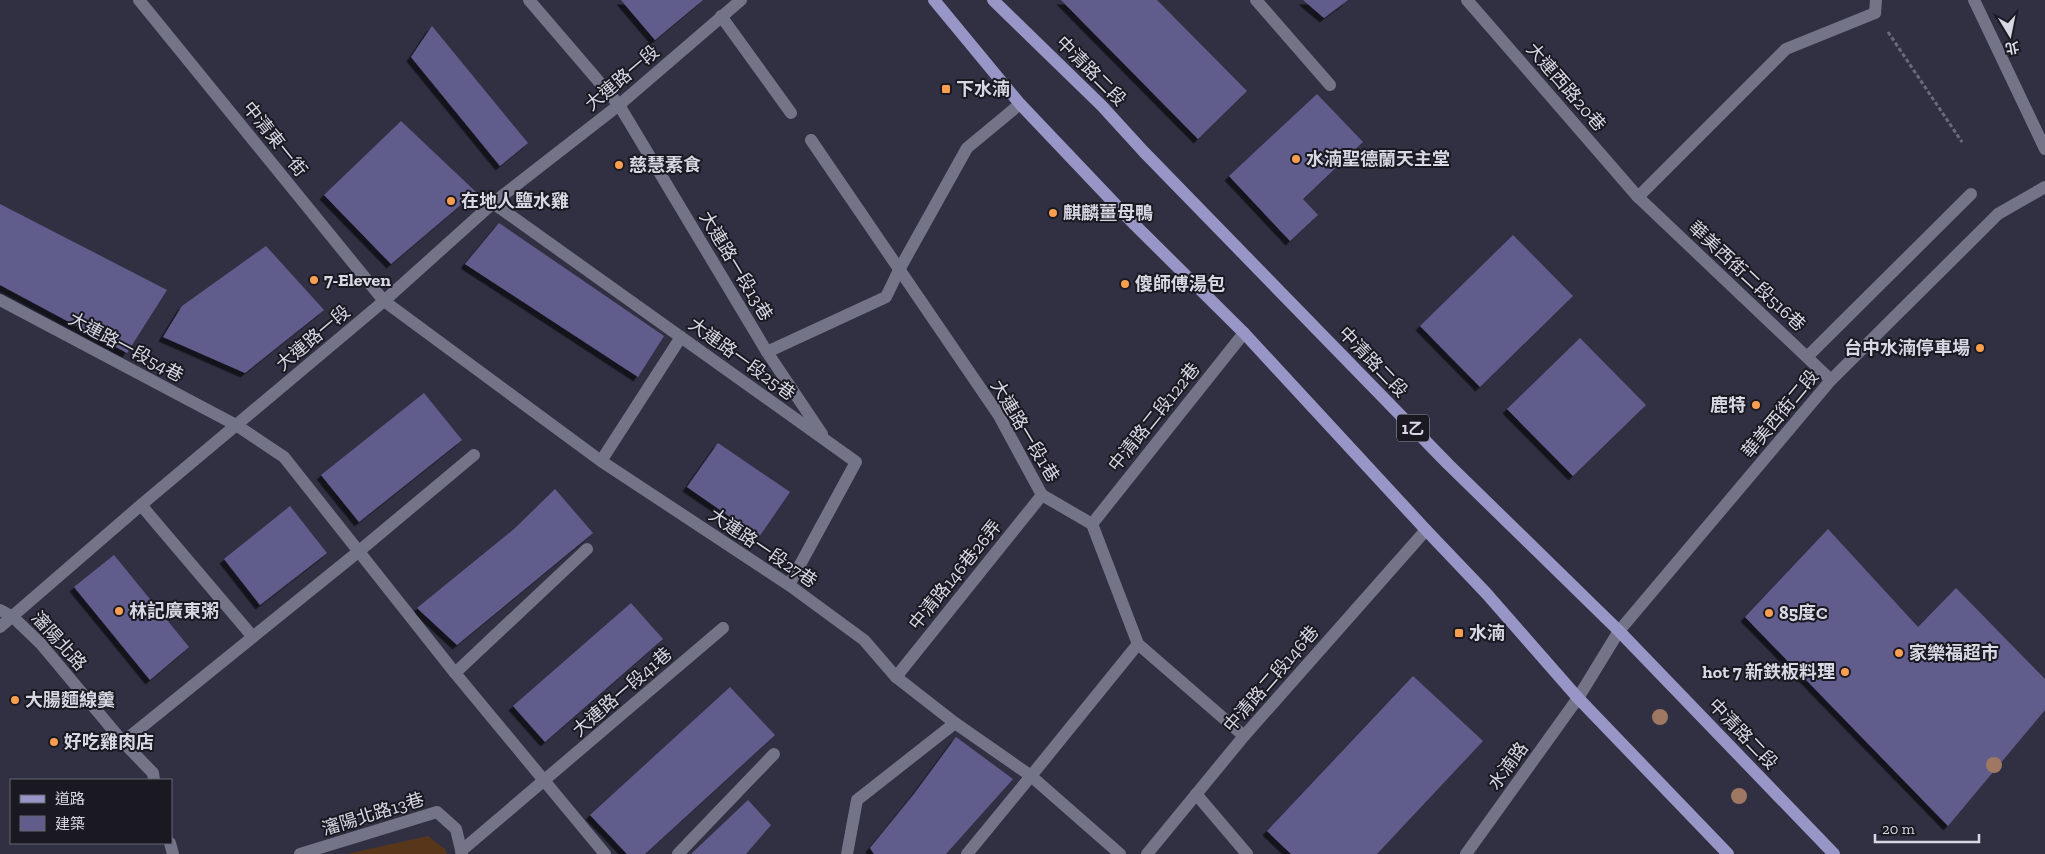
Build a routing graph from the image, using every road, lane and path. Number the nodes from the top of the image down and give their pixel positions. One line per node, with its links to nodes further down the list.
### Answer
1 (139, 0): 24 (street, 中清東一街)
2 (530, 0): 13 (street, 大連路一段13巷)
3 (741, 0): 10 (street, 大連路一段)
4 (934, 0): 12 (main road)
5 (993, 0): 45 (main road, 中清路二段 / 1乙)
6 (1256, 0): 11 (street)
7 (1467, 0): 20 (street, 大連西路20巷)
8 (1974, 0): 17 (street)
9 (1876, 6): 16 (path); 20 (street)
10 (721, 16): 13 (street, 大連路一段); 14 (street)
11 (1330, 85)
12 (1020, 104): 22 (street); 25 (main road)
13 (619, 105): 21 (street, 大連路一段); 27 (street, 大連路一段13巷)
14 (791, 113)
15 (811, 140): 22 (street, 大連路一段1巷)
16 (1962, 142)
17 (2045, 149)
18 (2045, 187): 29 (street, 華美西街二段)
19 (1971, 194): 28 (street)
20 (1638, 197): 28 (street, 華美西街二段516巷)
21 (493, 203): 24 (street, 大連路一段); 26 (street, 大連路一段25巷)
22 (899, 270): 27 (street); 34 (street, 大連路一段1巷)
23 (0, 300): 30 (street, 大連路一段54巷)
24 (384, 301): 30 (street, 大連路一段); 33 (street, 大連路一段27巷)
25 (1244, 333): 36 (street, 中清路二段122巷); 37 (main road)
26 (681, 337): 31 (street, 大連路一段25巷); 33 (street)
27 (767, 352): 31 (street, 大連路一段13巷)
28 (1807, 357): 29 (street, 華美西街二段516巷)
29 (1830, 380): 45 (street, 華美西街二段)
30 (236, 425): 35 (street, 大連路一段); 39 (street)
31 (827, 442): 40 (street, 大連路一段25巷)
32 (474, 455): 39 (street)
33 (601, 461): 40 (street, 大連路一段27巷)
34 (1042, 495): 36 (street, 大連路一段1巷); 49 (street, 中清路146巷26弄)
35 (141, 505): 42 (street, 大連路一段); 46 (street)
36 (1092, 524): 47 (street)
37 (1426, 530): 50 (main road); 52 (street, 中清路二段146巷)
38 (587, 549): 48 (street)
39 (358, 552): 46 (street); 48 (street)
40 (789, 585): 49 (street, 大連路一段27巷)
41 (0, 610): 42 (street, 瀋陽北路)
42 (14, 617): 43 (street, 大連路一段); 53 (street, 瀋陽北路)
43 (0, 628)
44 (723, 628): 57 (street, 大連路一段41巷)
45 (1619, 631): 50 (street, 華美西街二段); 70 (main road, 中清路二段 / 1乙)
46 (253, 637): 53 (street)
47 (1138, 644): 52 (street); 55 (street)
48 (456, 673): 57 (street)
49 (896, 677): 51 (street, 大連路一段27巷)
50 (1578, 698): 68 (street, 水湳路); 69 (main road)
51 (955, 723): 55 (street, 大連路一段27巷); 63 (street)
52 (1244, 736): 58 (street, 中清路二段146巷)
53 (122, 742): 56 (street, 瀋陽北路)
54 (774, 754): 62 (street)
55 (1031, 776): 64 (street); 65 (street, 大連路一段27巷)
56 (154, 779)
57 (544, 782): 59 (street, 大連路一段41巷); 61 (street)
58 (1196, 794): 66 (street, 中清路二段146巷); 67 (street)
59 (462, 852): 60 (street, 瀋陽北路13巷)
60 (300, 854)
61 (605, 854)
62 (678, 854)
63 (847, 854)
64 (967, 854)
65 (1120, 854)
66 (1147, 854)
67 (1247, 854)
68 (1466, 854)
69 (1728, 854)
70 (1834, 854)

